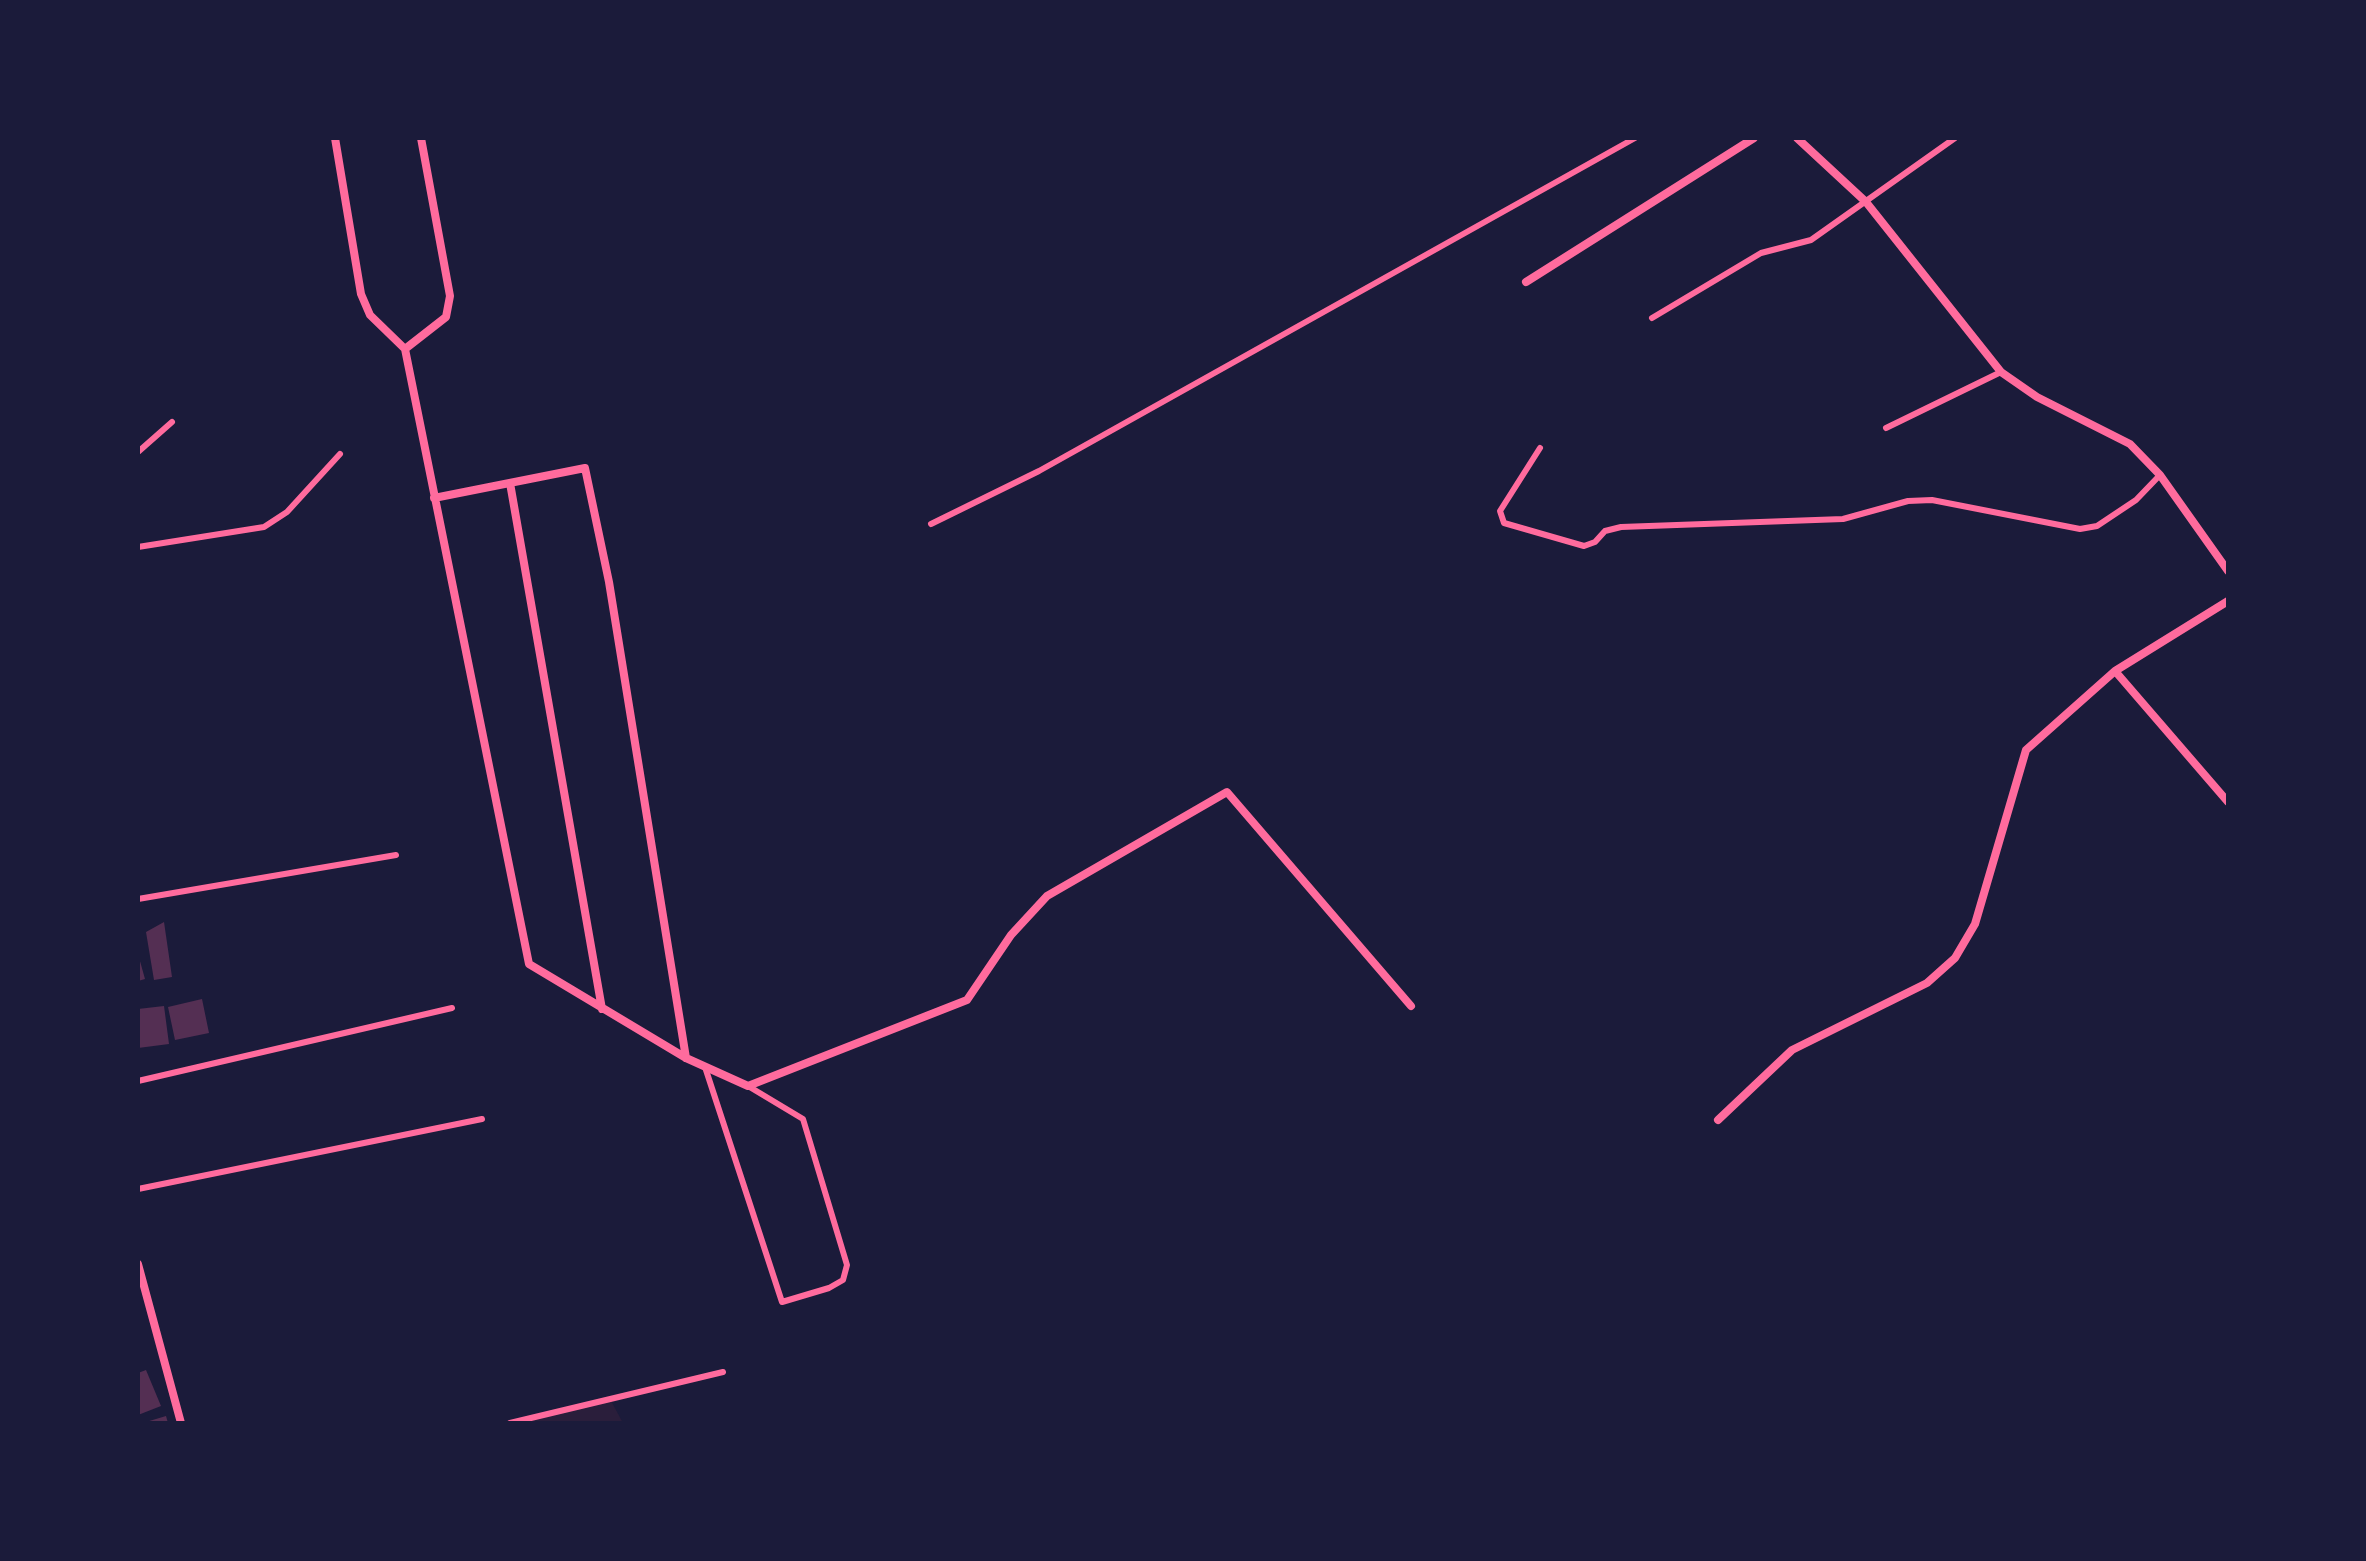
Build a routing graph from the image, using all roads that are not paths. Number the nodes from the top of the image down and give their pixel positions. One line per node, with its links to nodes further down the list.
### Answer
1 (335, 138): 10 (street)
2 (421, 138): 10 (street)
3 (1635, 138): 20 (lane)
4 (1754, 138): 8 (street)
5 (1797, 138): 7 (street)
6 (1955, 138): 7 (lane)
7 (1866, 202): 9 (lane); 11 (street)
8 (1526, 282)
9 (1652, 318)
10 (405, 349): 19 (street)
11 (2001, 372): 13 (lane); 17 (street)
12 (172, 422): 15 (lane)
13 (1886, 428)
14 (1540, 448): 17 (lane)
15 (138, 452)
16 (340, 454): 21 (lane)
17 (2160, 475): 22 (street)
18 (510, 483): 19 (street); 30 (street); 31 (street)
19 (434, 498): 30 (street)
20 (931, 524)
21 (138, 547)
22 (2228, 571)
23 (2228, 601): 24 (street)
24 (2115, 671): 25 (street); 36 (street)
25 (2228, 802)
26 (396, 855): 27 (lane)
27 (138, 899)
28 (1411, 1006): 34 (street)
29 (452, 1008): 33 (lane)
30 (602, 1009): 31 (street)
31 (686, 1058): 32 (street)
32 (704, 1066): 34 (street); 34 (lane)
33 (138, 1081)
34 (748, 1086)
35 (482, 1119): 37 (lane)
36 (1718, 1120)
37 (138, 1189)
38 (138, 1264): 40 (street)
39 (723, 1372): 41 (lane)
40 (181, 1423)
41 (510, 1423)

